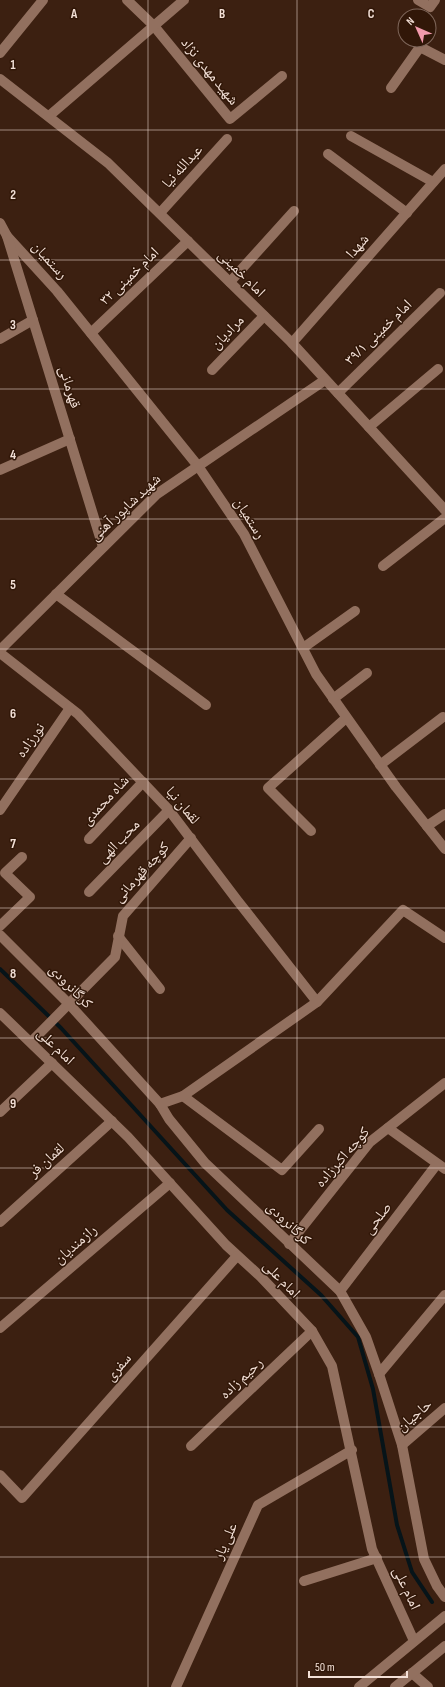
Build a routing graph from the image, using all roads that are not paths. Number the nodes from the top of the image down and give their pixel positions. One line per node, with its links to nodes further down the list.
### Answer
1 (43, 0): 7 (street)
2 (127, 0): 6 (street)
3 (184, 0): 6 (street)
4 (418, 0): 5 (street)
5 (435, 0)
6 (154, 26): 9 (street, شهید مهدی نژاد); 12 (street)
7 (0, 53)
8 (445, 60): 11 (street)
9 (282, 76)
10 (0, 79): 12 (street, امام خمینی)
11 (391, 88)
12 (49, 116): 19 (street, امام خمینی)
13 (351, 136): 17 (street)
14 (227, 139): 19 (street, عبدالله نیا)
15 (328, 154): 20 (street)
16 (445, 169): 17 (street, شهدا)
17 (434, 182): 20 (street, شهدا)
18 (294, 211): 24 (street)
19 (160, 213): 23 (street, امام خمینی)
20 (407, 213): 30 (street, شهدا)
21 (0, 225): 22 (street, رستمیان)
22 (7, 236): 27 (street, قهرمانی); 28 (street, رستمیان)
23 (188, 241): 24 (street, امام خمینی); 28 (street, امام خمینی ۳۲)
24 (230, 282): 26 (street, امام خمینی)
25 (440, 293): 34 (street, امام خمینی ۳۹/۱)
26 (264, 316): 30 (street, امام خمینی); 31 (street, مرادیان)
27 (33, 320): 29 (street); 36 (street, قهرمانی)
28 (91, 333): 37 (street, رستمیان)
29 (0, 339)
30 (292, 343): 33 (street, امام خمینی)
31 (212, 370)
32 (438, 370): 35 (street)
33 (325, 380): 34 (street, امام خمینی); 37 (street, شهید شاپور آهنی)
34 (338, 393): 35 (street, امام خمینی)
35 (369, 427): 39 (street, امام خمینی)
36 (70, 438): 38 (street); 41 (street, قهرمانی)
37 (198, 466): 41 (street, شهید شاپور آهنی); 45 (street, رستمیان)
38 (0, 470)
39 (445, 510)
40 (445, 518): 42 (street)
41 (103, 548): 43 (street, شهید شاپور آهنی)
42 (383, 566)
43 (56, 594): 46 (street, شهید شاپور آهنی); 50 (street)
44 (356, 611): 45 (street)
45 (303, 648): 49 (street, رستمیان)
46 (0, 650)
47 (0, 653): 51 (street, لقمان نیا)
48 (367, 673): 49 (street)
49 (333, 699): 53 (street, رستمیان)
50 (206, 704)
51 (70, 708): 55 (street, لقمان نیا); 56 (street, نورزاده)
52 (443, 717): 54 (street)
53 (346, 718): 54 (street, رستمیان); 60 (street)
54 (380, 765): 59 (street, رستمیان)
55 (143, 782): 57 (street, لقمان نیا); 62 (street, شاه محمدی)
56 (0, 810)
57 (169, 810): 61 (street, لقمان نیا); 65 (street, محب الهی)
58 (445, 814): 59 (street)
59 (427, 826): 63 (street, رستمیان)
60 (311, 831)
61 (191, 838): 68 (street, کوچه قهرمانی); 71 (street, لقمان نیا)
62 (89, 839)
63 (445, 849)
64 (22, 856): 66 (street)
65 (89, 892)
66 (0, 926)
67 (0, 935): 72 (street, کرگانرودی)
68 (118, 936): 70 (street); 72 (street, کوچه قهرمانی)
69 (445, 938): 71 (street)
70 (160, 989)
71 (317, 1002): 77 (street)
72 (68, 1004): 74 (street, کوچه قهرمانی); 78 (street, کرگانرودی)
73 (0, 1013): 74 (street, امام علی)
74 (31, 1042): 75 (street, امام علی)
75 (52, 1063): 79 (street); 80 (street, امام علی)
76 (445, 1083): 81 (street, کوچه اکبرزاده)
77 (183, 1096): 78 (street); 82 (street)
78 (160, 1104): 86 (street, کرگانرودی)
79 (0, 1112)
80 (112, 1121): 84 (street, امام علی); 85 (street, لقمان فر)
81 (388, 1128): 83 (street); 86 (street, کوچه اکبرزاده)
82 (318, 1129)
83 (441, 1167): 88 (street, صلحی)
84 (170, 1183): 87 (street, امام علی); 90 (street, رازمندیان)
85 (0, 1222)
86 (289, 1244): 88 (street, کرگانرودی)
87 (237, 1256): 91 (street, امام علی); 97 (street, سفری)
88 (340, 1291): 92 (street, کرگانرودی)
89 (445, 1295): 92 (street)
90 (0, 1328)
91 (312, 1331): 95 (street, رحیم زاده); 96 (street, امام علی)
92 (379, 1374): 94 (street, کرگانرودی)
93 (445, 1408): 94 (street, حاجیان)
94 (402, 1445): 100 (street, کرگانرودی)
95 (191, 1446)
96 (352, 1450): 98 (street, امام علی); 106 (street, علی یار)
97 (0, 1475)
98 (377, 1558): 99 (street); 103 (street, امام علی)
99 (304, 1581)
100 (441, 1583): 101 (street, کرگانرودی)
101 (445, 1597)
102 (445, 1616): 103 (street)
103 (414, 1641): 107 (street)
104 (445, 1646): 105 (street)
105 (412, 1673): 108 (street); 109 (street)
106 (176, 1687)
107 (359, 1687)
108 (395, 1687)
109 (427, 1687)

